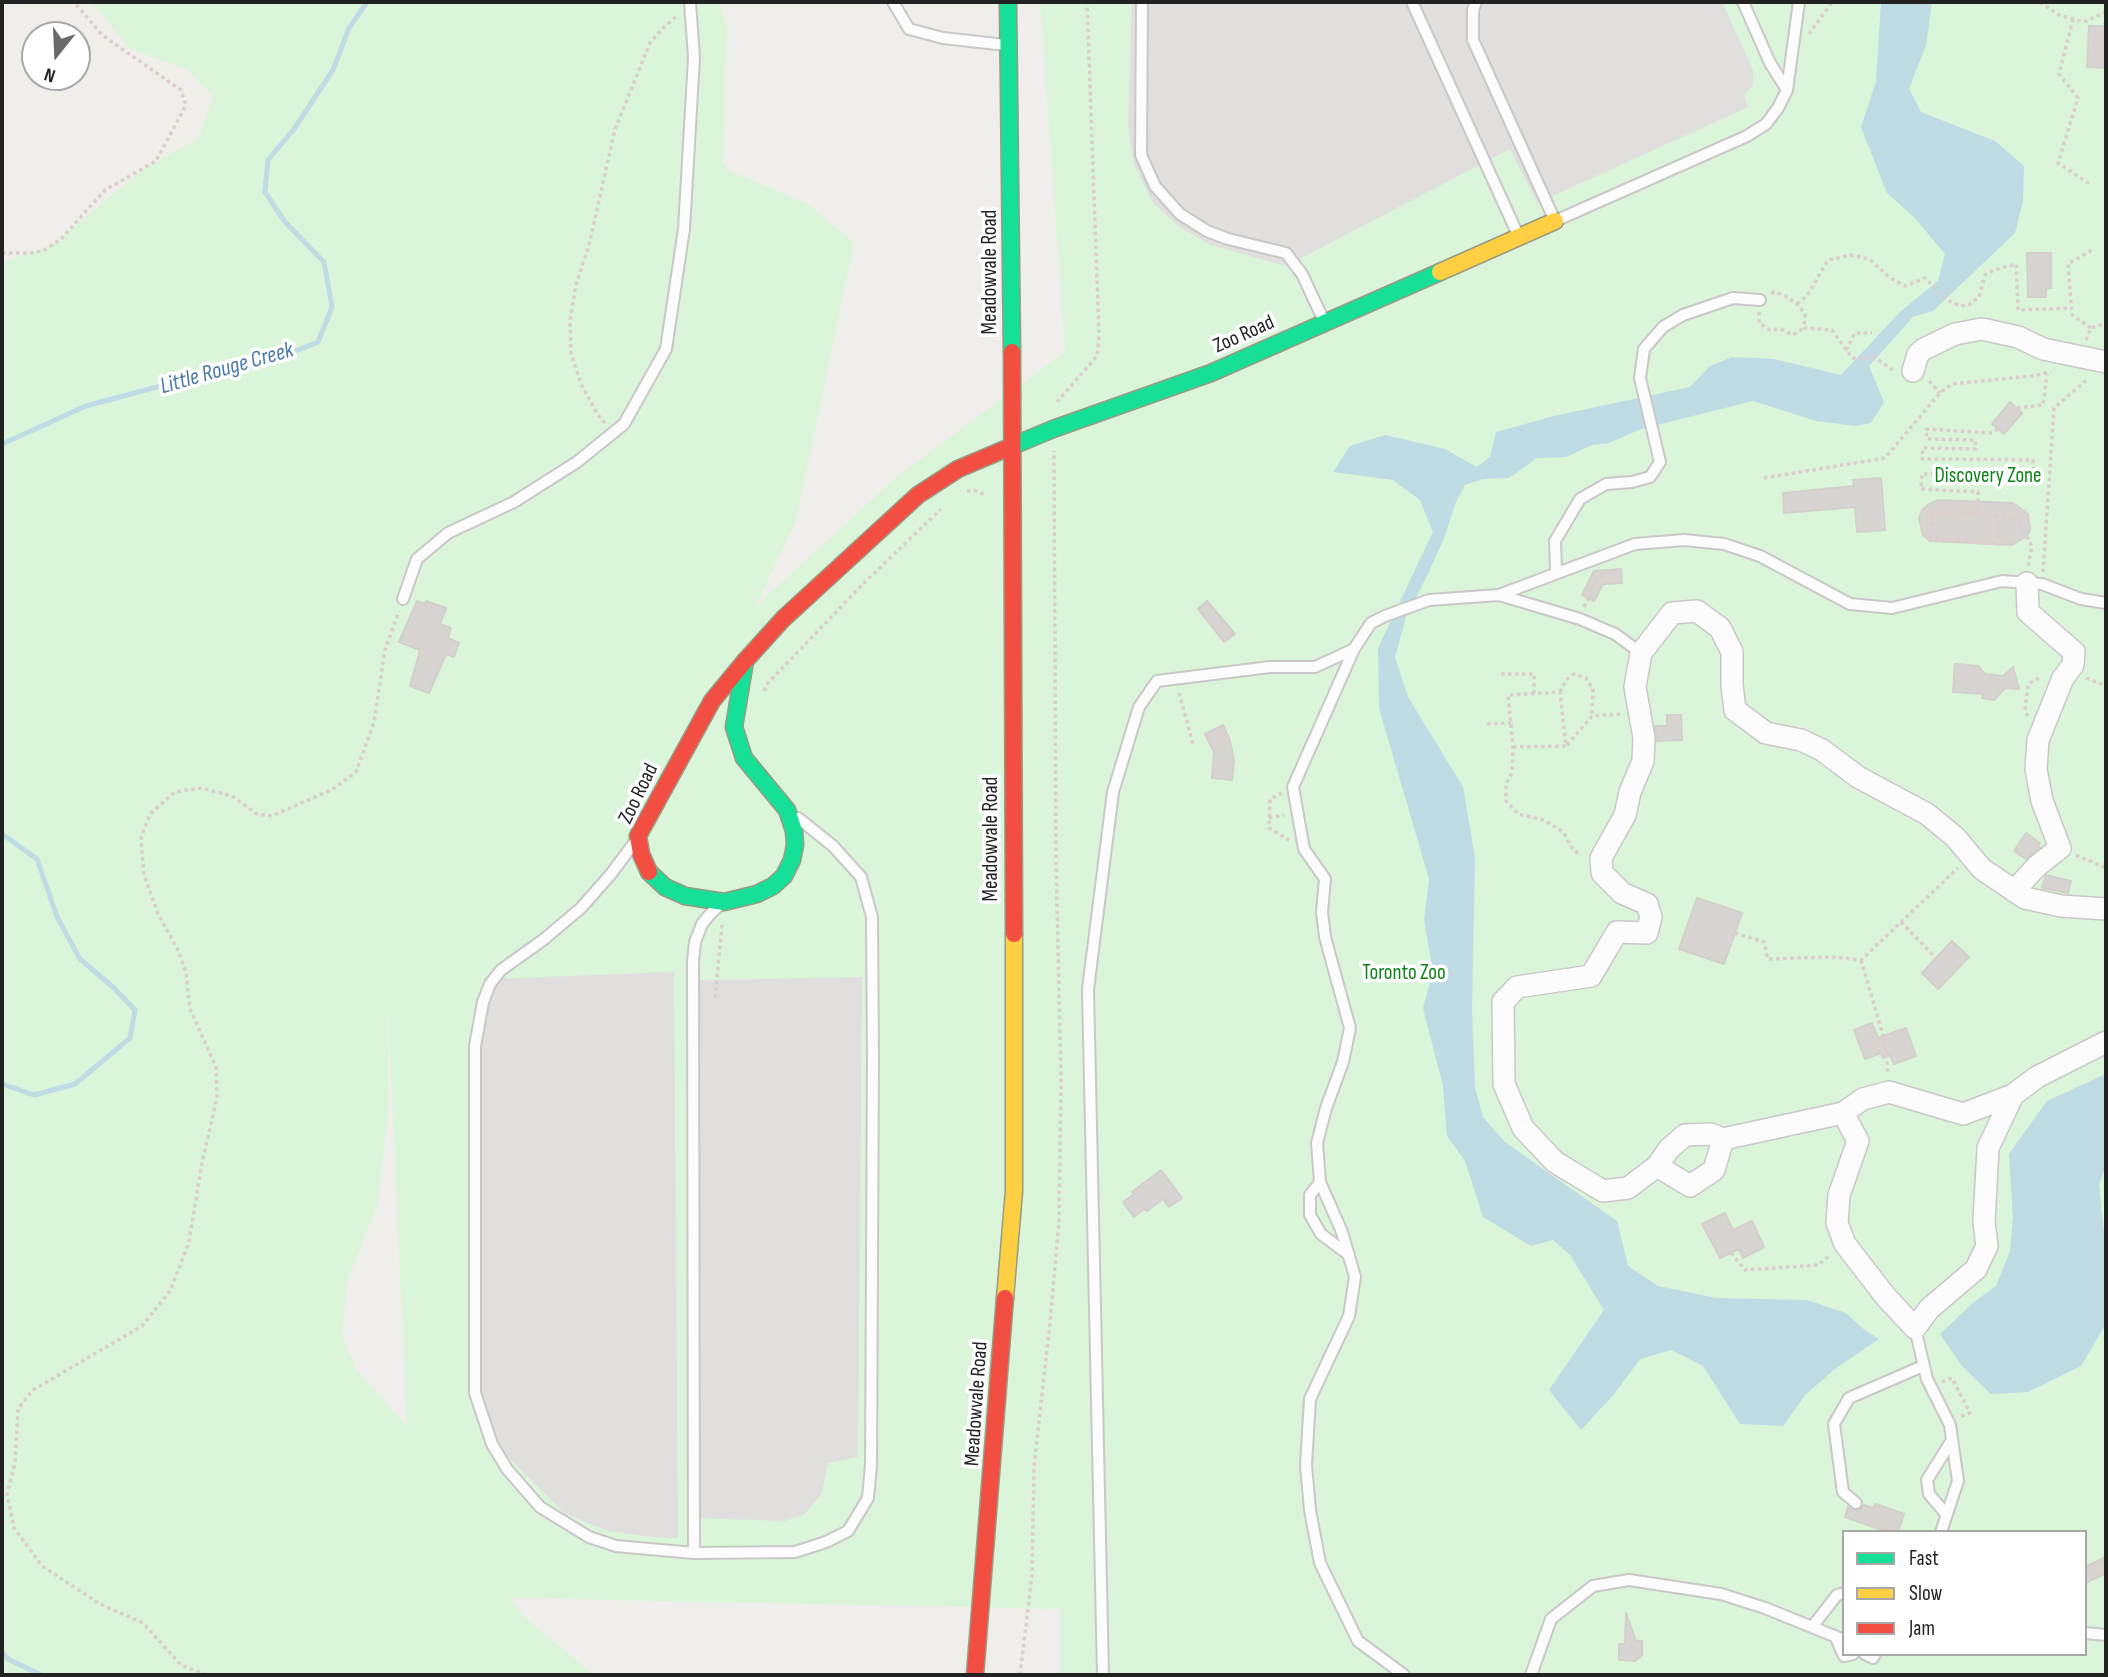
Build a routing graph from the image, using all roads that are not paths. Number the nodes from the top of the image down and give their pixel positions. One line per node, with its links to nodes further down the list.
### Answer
1 (893, 2): 9 (lane)
2 (1008, 2): 9 (main road, Meadowvale Road)
3 (1142, 2): 14 (lane)
4 (1412, 2): 12 (lane)
5 (1476, 2): 11 (lane)
6 (1743, 2): 10 (lane)
7 (1800, 2): 10 (lane, Zoo Road)
8 (690, 4): 21 (lane)
9 (1009, 45): 17 (main road, Meadowvale Road)
10 (1787, 90): 11 (lane, Zoo Road)
11 (1555, 221): 12 (main road, Zoo Road)
12 (1518, 237): 14 (main road, Zoo Road)
13 (1760, 300): 18 (lane)
14 (1324, 323): 17 (main road, Zoo Road)
15 (2095, 364): 16 (street)
16 (1913, 371)
17 (1013, 446): 25 (main road, Zoo Road); 52 (main road, Meadowvale Road)
18 (1556, 572): 19 (lane); 20 (lane)
19 (2035, 584): 22 (lane); 28 (street)
20 (1499, 595): 23 (lane); 24 (lane)
21 (403, 599)
22 (2106, 603)
23 (1354, 649): 38 (lane); 53 (lane)
24 (1641, 653): 28 (street); 37 (street)
25 (746, 661): 26 (main road, Zoo Road); 27 (main road, Zoo Road)
26 (787, 810): 29 (main road, Zoo Road); 46 (lane)
27 (638, 836): 29 (main road, Zoo Road); 46 (lane)
28 (2014, 891): 30 (street)
29 (724, 902): 46 (lane)
30 (2106, 909)
31 (2106, 1042): 32 (street)
32 (2013, 1095): 34 (street); 36 (street)
33 (1843, 1113): 34 (street); 35 (street); 40 (street)
34 (1963, 1114): 36 (street)
35 (1723, 1139): 37 (street); 37 (street)
36 (1988, 1148): 40 (street)
37 (1657, 1166)
38 (1320, 1182): 39 (lane); 39 (lane)
39 (1349, 1255): 54 (lane)
40 (1915, 1328): 41 (lane)
41 (1923, 1366): 42 (lane); 43 (lane)
42 (1952, 1440): 44 (lane); 44 (lane)
43 (1856, 1503)
44 (1946, 1514): 45 (lane)
45 (1942, 1530)
46 (694, 1553)
47 (1842, 1594): 48 (lane)
48 (1812, 1628): 51 (lane); 55 (lane)
49 (2087, 1633): 50 (lane)
50 (2106, 1635)
51 (1839, 1638)
52 (975, 1675)
53 (1103, 1675)
54 (1404, 1675)
55 (1531, 1675)

